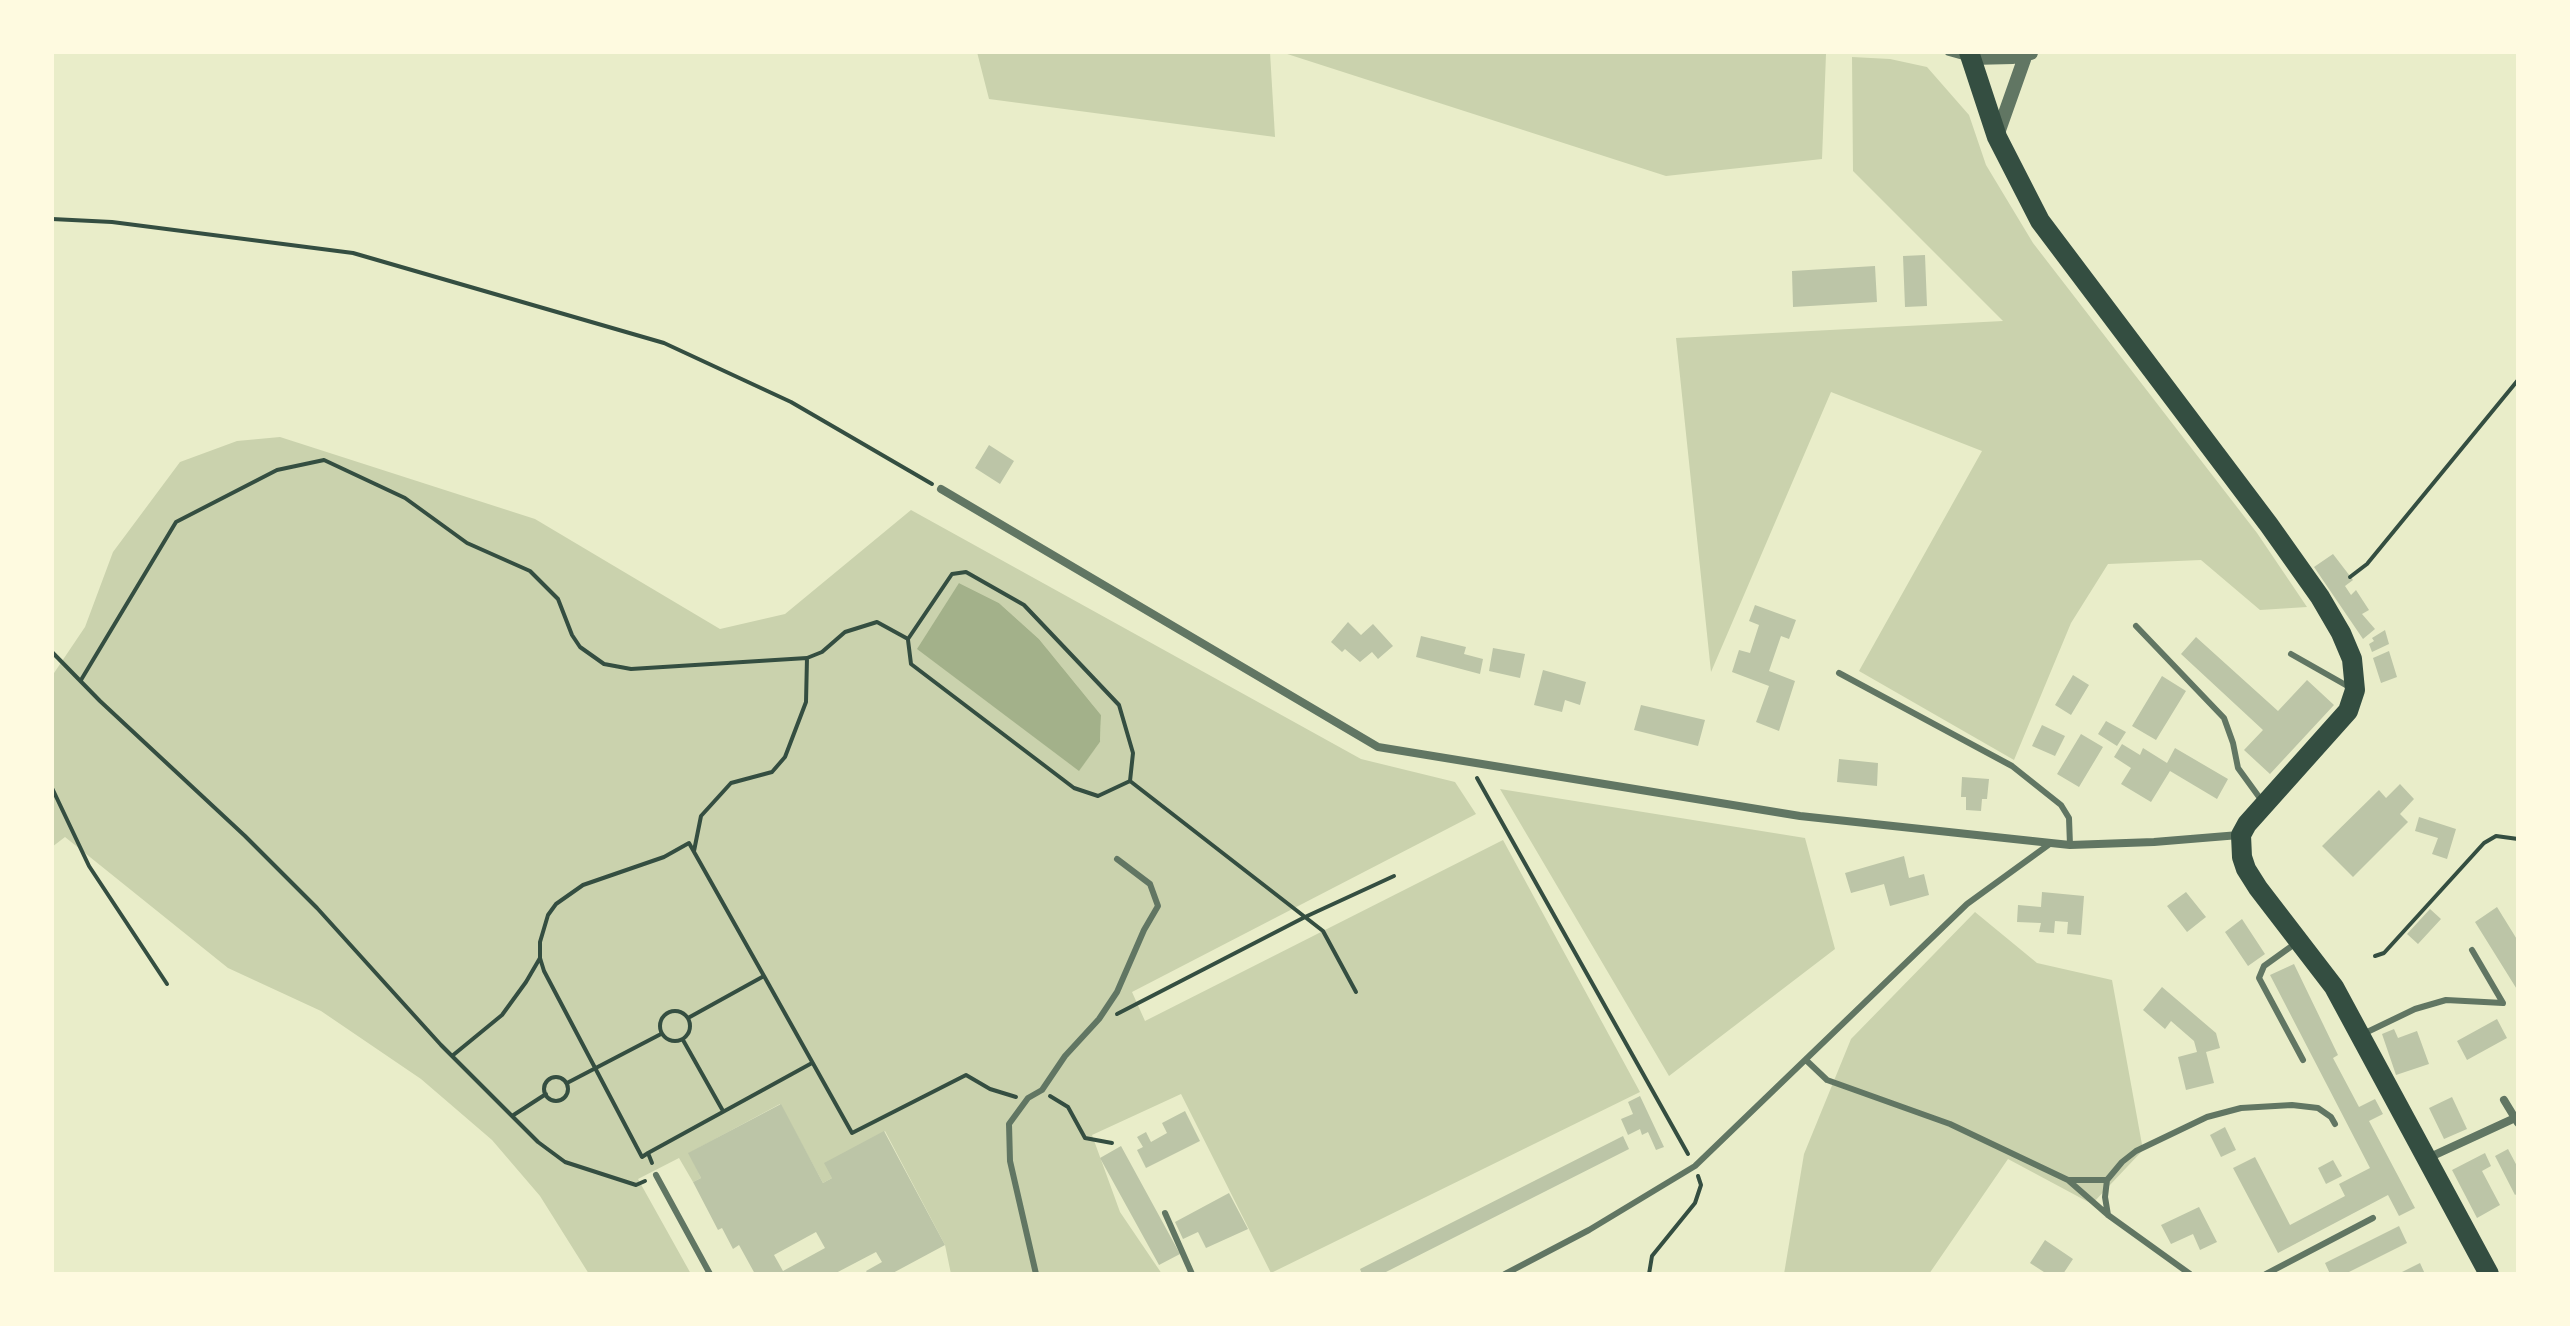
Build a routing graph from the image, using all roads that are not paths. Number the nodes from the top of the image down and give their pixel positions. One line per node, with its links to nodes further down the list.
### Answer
1 (1949, 52): 3 (street)
2 (2031, 53): 3 (street); 4 (street)
3 (1970, 55): 4 (highway)
4 (1997, 137): 9 (highway)
5 (941, 489): 12 (street)
6 (2136, 626): 10 (lane)
7 (2291, 654): 9 (lane)
8 (1839, 673): 13 (lane)
9 (2355, 690): 10 (highway)
10 (2264, 804): 11 (highway)
11 (2241, 835): 13 (street); 15 (highway)
12 (2051, 843): 13 (street); 19 (lane)
13 (2070, 845)
14 (1117, 859): 31 (lane)
15 (2299, 941): 17 (highway); 18 (lane)
16 (2472, 950): 17 (lane)
17 (2361, 1035): 23 (highway)
18 (2303, 1060)
19 (1807, 1061): 25 (lane); 33 (lane)
20 (2504, 1100): 21 (street)
21 (2516, 1120): 23 (street)
22 (2335, 1124): 26 (lane)
23 (2426, 1158): 36 (highway)
24 (656, 1175): 30 (lane)
25 (2068, 1180): 26 (lane); 28 (lane)
26 (2107, 1180): 28 (lane)
27 (1165, 1213): 32 (lane)
28 (2108, 1215): 34 (lane)
29 (2373, 1218): 35 (lane)
30 (710, 1274)
31 (1036, 1274)
32 (1192, 1274)
33 (1505, 1274)
34 (2190, 1274)
35 (2266, 1274)
36 (2489, 1274)

